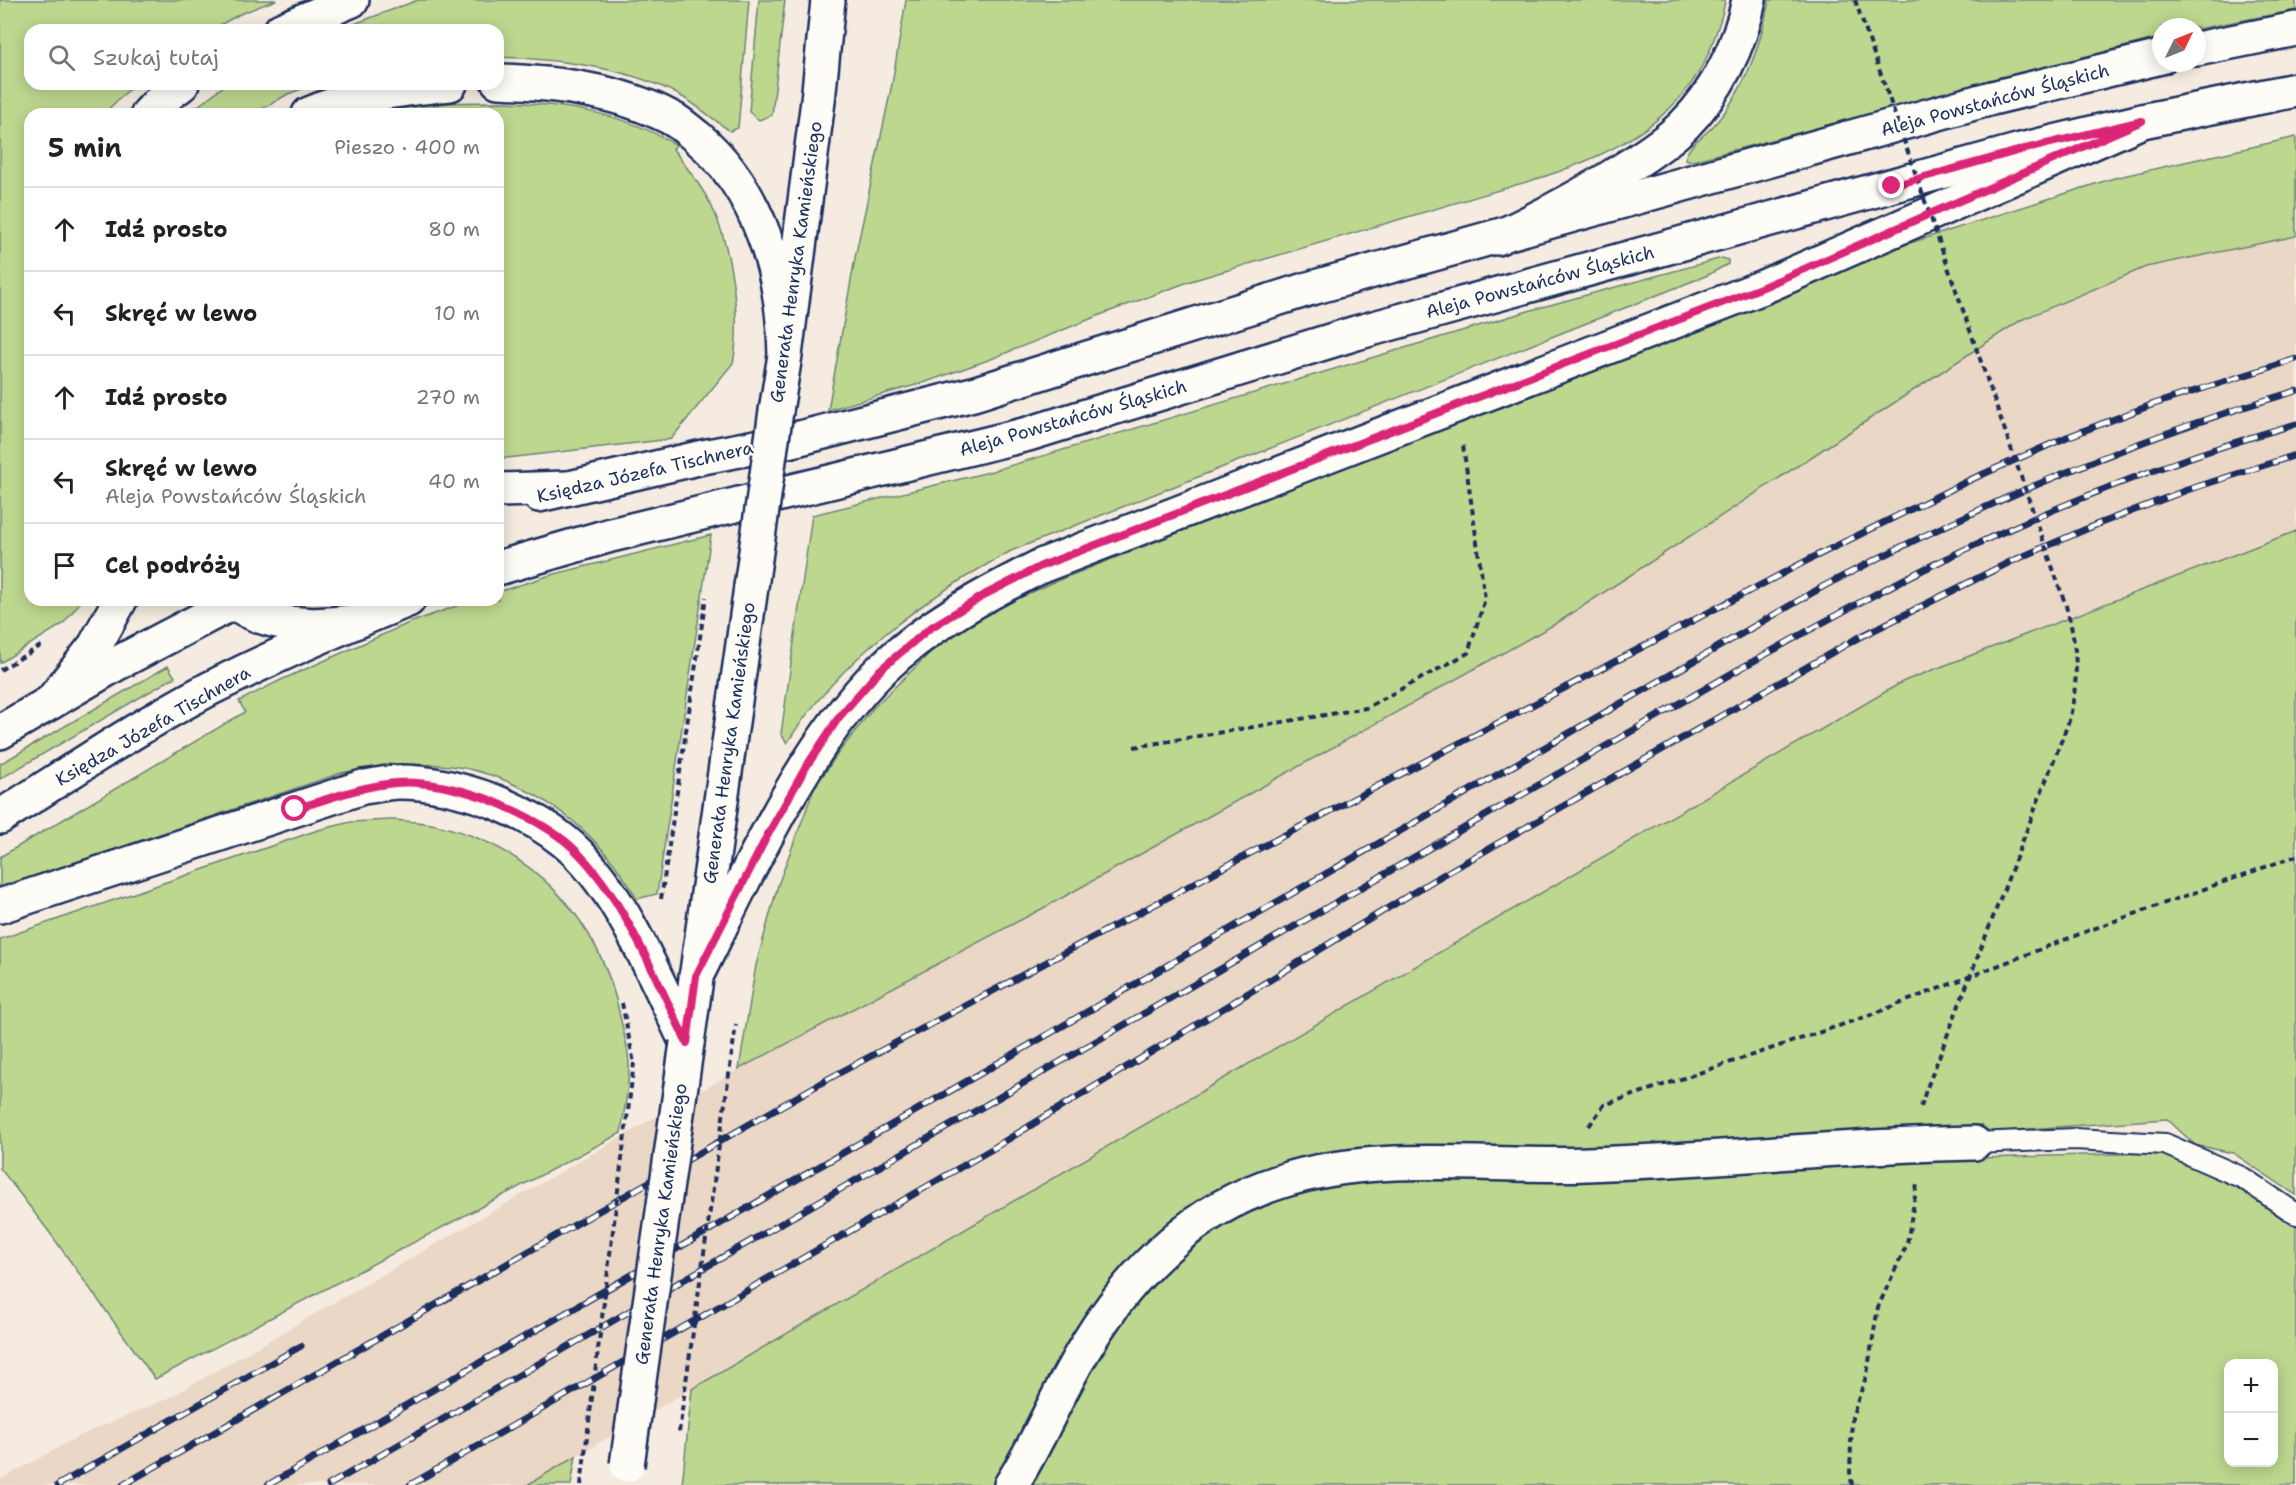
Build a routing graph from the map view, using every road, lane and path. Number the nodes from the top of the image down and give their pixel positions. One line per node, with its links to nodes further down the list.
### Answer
1 (351, 0): 5 (main road)
2 (828, 0): 17 (main road, Generała Henryka Kamieńskiego)
3 (1749, 0): 16 (main road)
4 (1855, 0): 41 (path, bridge)
5 (295, 24)
6 (2296, 29): 7 (main road)
7 (2206, 47)
8 (2152, 59): 16 (main road, Aleja Powstańców Śląskich)
9 (504, 81): 17 (main road)
10 (174, 90): 13 (main road)
11 (400, 90): 14 (main road)
12 (2296, 90): 15 (main road, Aleja Powstańców Śląskich)
13 (154, 108)
14 (326, 108)
15 (2142, 121): 18 (main road); 23 (main road, Aleja Powstańców Śląskich)
16 (1497, 238): 19 (main road, Aleja Powstańców Śląskich)
17 (785, 355): 37 (main road, Generała Henryka Kamieńskiego, bridge)
18 (1458, 405): 32 (path); 37 (main road)
19 (792, 440): 20 (main road, Księdza Józefa Tischnera)
20 (568, 488): 21 (main road); 22 (main road, Księdza Józefa Tischnera)
21 (504, 490)
22 (504, 504)
23 (504, 566)
24 (706, 597): 36 (path)
25 (117, 606): 30 (main road)
26 (224, 606): 30 (main road)
27 (242, 606): 29 (main road)
28 (394, 606): 29 (main road, Księdza Józefa Tischnera)
29 (360, 620): 33 (main road, Księdza Józefa Tischnera)
30 (51, 702): 31 (main road)
31 (0, 732)
32 (1134, 747)
33 (0, 818)
34 (2296, 856): 44 (path)
35 (0, 906): 39 (main road)
36 (660, 907)
37 (696, 976): 39 (main road, Generała Henryka Kamieńskiego)
38 (736, 1024): 46 (path, bridge)
39 (687, 1043): 47 (main road, Generała Henryka Kamieńskiego, bridge)
40 (634, 1063): 48 (path, bridge)
41 (1925, 1093)
42 (1974, 1143): 43 (main road); 45 (lane)
43 (1909, 1144): 44 (main road); 50 (path)
44 (1560, 1165): 49 (main road)
45 (2296, 1214)
46 (679, 1432)
47 (626, 1475)
48 (581, 1485)
49 (1011, 1485)
50 (1852, 1485)

